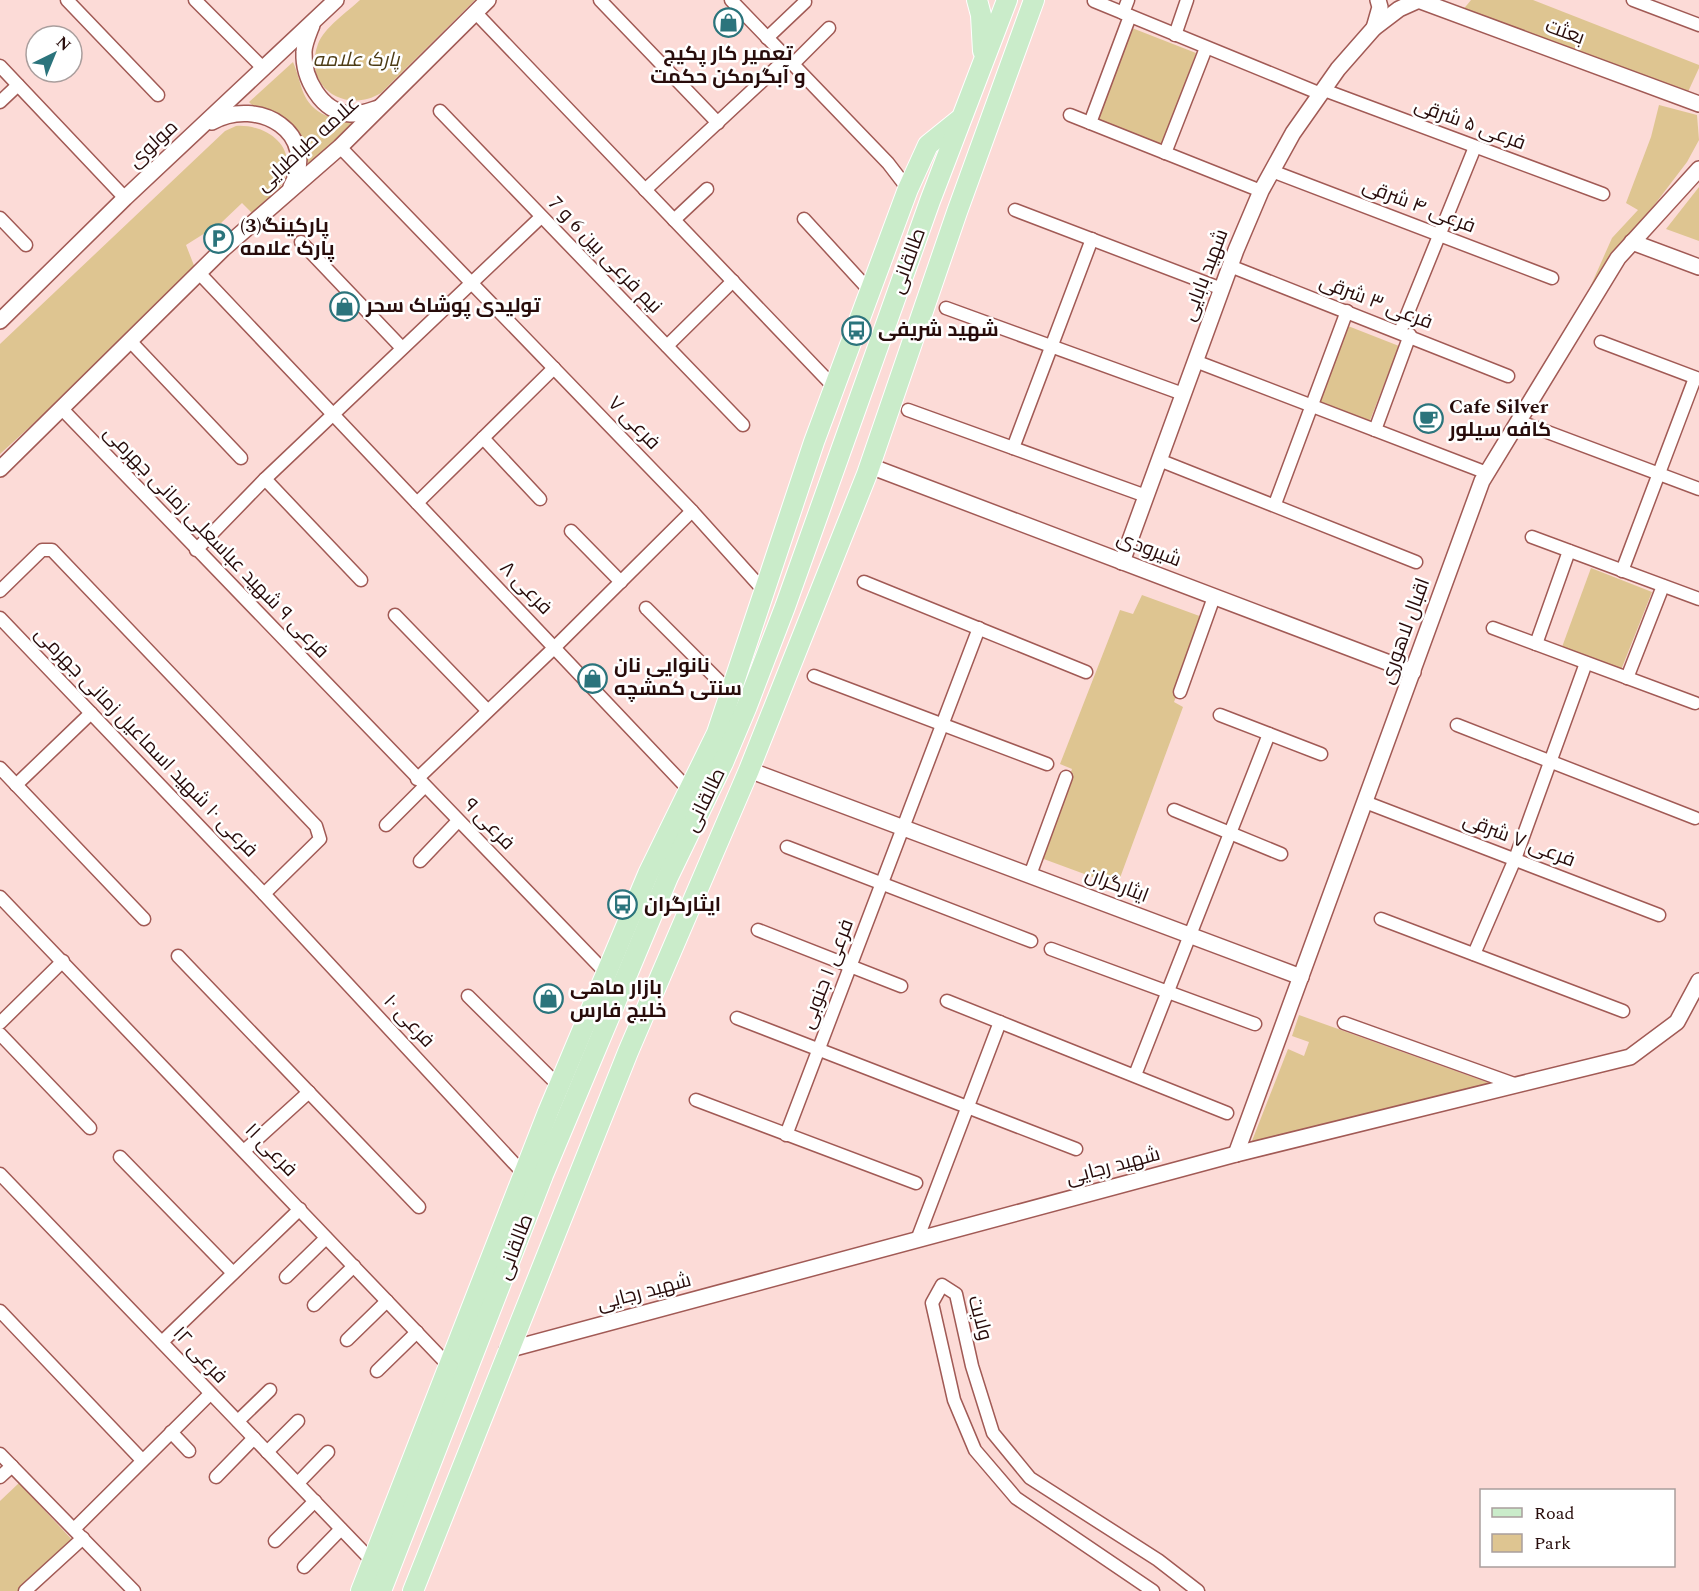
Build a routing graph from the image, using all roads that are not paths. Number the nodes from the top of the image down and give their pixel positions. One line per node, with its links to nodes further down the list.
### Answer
1 (67, 0): 33 (street)
2 (195, 0): 30 (street)
3 (336, 0): 20 (street, مولوی)
4 (488, 0): 18 (street, علامه طباطبایی)
5 (600, 0): 40 (street)
6 (976, 0): 28 (main road)
7 (1007, 0): 28 (main road, طالقانی)
8 (1035, 0): 99 (main road, طالقانی)
9 (1128, 0): 19 (street)
10 (1187, 0): 24 (street)
11 (1378, 0): 23 (street)
12 (1418, 0): 17 (street, بعثت); 23 (street, شهید بابایی)
13 (1634, 0): 21 (street)
14 (1094, 1): 19 (street, فرعی ۵ شرقی)
15 (805, 2): 25 (street)
16 (739, 3): 25 (street)
17 (1445, 4): 35 (street, بعثت)
18 (475, 12): 36 (street, علامه طباطبایی); 50 (street)
19 (1127, 15): 24 (street, فرعی ۵ شرقی); 41 (street)
20 (313, 22): 30 (street, مولوی); 36 (street)
21 (1699, 25)
22 (829, 28): 27 (street)
23 (1374, 28): 32 (street, شهید بابایی)
24 (1175, 35): 26 (street, فرعی ۵ شرقی)
25 (767, 38): 27 (street)
26 (1206, 48): 32 (street, فرعی ۵ شرقی); 45 (street)
27 (790, 61): 40 (street); 49 (street)
28 (982, 63): 39 (main road, طالقانی)
29 (0, 66): 31 (street)
30 (264, 69): 42 (street, مولوی)
31 (18, 85): 34 (street); 54 (street)
32 (1322, 92): 44 (street, فرعی ۵ شرقی); 47 (street, شهید بابایی)
33 (158, 95)
34 (0, 102)
35 (1699, 103)
36 (380, 108): 43 (street, علامه طباطبایی)
37 (440, 111): 56 (street, نیم فرعی بین 6 و 7)
38 (1070, 116): 41 (street)
39 (961, 118): 49 (main road); 167 (main road, طالقانی)
40 (717, 123): 50 (street)
41 (1090, 123): 45 (street)
42 (200, 129): 52 (street); 54 (street, مولوی)
43 (340, 147): 52 (street, علامه طباطبایی); 70 (street, فرعی ۷)
44 (1475, 147): 53 (street, فرعی ۵ شرقی); 60 (street)
45 (1165, 153): 51 (street)
46 (1699, 169): 63 (street, اقبال لاهوری)
47 (1272, 171): 51 (street, شهید بابایی); 60 (street, فرعی ۴ شرقی)
48 (707, 189): 59 (street)
49 (908, 189): 72 (main road)
50 (645, 190): 59 (street)
51 (1261, 191): 65 (street, شهید بابایی)
52 (288, 192): 67 (street, علامه طباطبایی)
53 (1603, 194)
54 (125, 198): 75 (street, مولوی)
55 (1015, 210): 61 (street)
56 (541, 216): 70 (street); 80 (street, نیم فرعی بین 6 و 7)
57 (0, 218): 64 (street)
58 (804, 219): 72 (street)
59 (674, 220): 69 (street)
60 (1438, 234): 68 (street, فرعی ۴ شرقی); 76 (street)
61 (1092, 239): 71 (street); 79 (street)
62 (301, 242): 81 (street)
63 (1632, 242): 66 (street); 92 (street, اقبال لاهوری)
64 (26, 245)
65 (1230, 266): 71 (street, شهید بابایی); 74 (street, فرعی ۳ شرقی)
66 (1699, 267)
67 (200, 274): 77 (street, علامه طباطبایی); 91 (street, فرعی ۸)
68 (1552, 278)
69 (733, 281): 80 (street); 86 (street)
70 (473, 282): 81 (street); 83 (street, فرعی ۷)
71 (1222, 289): 82 (street, شهید بابایی)
72 (869, 290): 86 (main road)
73 (946, 308): 79 (street)
74 (1347, 311): 76 (street, فرعی ۳ شرقی); 88 (street)
75 (0, 321)
76 (1405, 333): 84 (street, فرعی ۳ شرقی); 94 (street)
77 (130, 342): 89 (street, علامه طباطبایی); 97 (street)
78 (1601, 342): 85 (street)
79 (1052, 345): 87 (street); 96 (street)
80 (667, 346): 93 (street, نیم فرعی بین 6 و 7)
81 (402, 348): 91 (street)
82 (1195, 361): 87 (street, شهید بابایی); 88 (street)
83 (554, 368): 95 (street); 109 (street, فرعی ۷)
84 (1508, 376)
85 (1697, 378): 102 (street)
86 (834, 387): 122 (main road)
87 (1183, 394): 98 (street, شهید بابایی)
88 (1314, 406): 94 (street); 108 (street)
89 (62, 409): 100 (street, علامه طباطبایی); 112 (street, فرعی ۹ شهید عباسعلی زمانی جهرمی)
90 (908, 410): 96 (street)
91 (333, 414): 103 (street); 107 (street, فرعی ۸)
92 (1518, 422): 101 (street, اقبال لاهوری); 102 (street)
93 (743, 425)
94 (1375, 429): 101 (street)
95 (483, 438): 106 (street); 107 (street)
96 (1012, 448): 105 (street)
97 (242, 458)
98 (1159, 460): 105 (street, شهید بابایی); 108 (street)
99 (870, 466): 114 (street, شیرودی); 151 (main road, طالقانی)
100 (0, 469)
101 (1487, 473): 134 (street, اقبال لاهوری)
102 (1659, 474): 104 (street); 116 (street)
103 (265, 479): 112 (street); 117 (street)
104 (1699, 489)
105 (1146, 496): 114 (street, شهید بابایی)
106 (540, 499)
107 (417, 503): 131 (street, فرعی ۸)
108 (1275, 504): 115 (street)
109 (692, 511): 118 (street); 122 (street, فرعی ۷)
110 (571, 531): 118 (street)
111 (1532, 537): 113 (street)
112 (196, 550): 139 (street, فرعی ۹ شهید عباسعلی زمانی جهرمی)
113 (1569, 551): 116 (street); 130 (street)
114 (1122, 562): 123 (street, شیرودی)
115 (1416, 562)
116 (1622, 571): 120 (street)
117 (361, 580)
118 (621, 582): 131 (street)
119 (864, 582): 128 (street)
120 (1663, 586): 124 (street); 136 (street)
121 (0, 591): 170 (street)
122 (765, 592): 138 (main road)
123 (1214, 597): 134 (street, شیرودی); 137 (street)
124 (1699, 600)
125 (646, 608): 138 (street)
126 (395, 615): 141 (street)
127 (0, 618): 142 (street, فرعی ۱۰ شهید اسماعیل زمانی جهرمی)
128 (979, 628): 133 (street); 144 (street, فرعی ۱ جنوبی)
129 (1493, 628): 130 (street)
130 (1536, 644): 132 (street)
131 (555, 647): 141 (street); 155 (street, فرعی ۸)
132 (1586, 663): 136 (street); 148 (street)
133 (1086, 672)
134 (1413, 672): 156 (street, اقبال لاهوری)
135 (814, 676): 144 (street)
136 (1627, 678): 140 (street)
137 (1180, 692)
138 (731, 693): 155 (main road)
139 (342, 702): 153 (street, فرعی ۹)
140 (1695, 703)
141 (487, 710): 153 (street)
142 (91, 713): 154 (street); 170 (street, فرعی ۱۰ شهید اسماعیل زمانی جهرمی)
143 (1220, 716): 146 (street)
144 (942, 725): 149 (street); 161 (street, فرعی ۱ جنوبی)
145 (1457, 725): 148 (street)
146 (1269, 734): 147 (street); 162 (street)
147 (1321, 754)
148 (1549, 761): 158 (street); 165 (street)
149 (1047, 764)
150 (0, 768): 154 (street)
151 (748, 770): 161 (street, ایثارگران); 228 (main road, طالقانی)
152 (1066, 777): 168 (street)
153 (421, 783): 159 (street, فرعی ۹); 160 (street)
154 (16, 785): 174 (street)
155 (689, 790): 173 (main road)
156 (1365, 802): 165 (street, فرعی ۷ شرقی); 185 (street, اقبال لاهوری)
157 (1174, 810): 162 (street)
158 (1695, 818)
159 (458, 821): 166 (street); 184 (street, فرعی ۹)
160 (386, 825)
161 (903, 827): 168 (street, ایثارگران); 169 (street, فرعی ۱ جنوبی)
162 (1230, 833): 164 (street); 177 (street)
163 (787, 847): 169 (street)
164 (1281, 854)
165 (1515, 859): 172 (street, فرعی ۷ شرقی); 180 (street)
166 (420, 861)
167 (674, 864): 173 (main road); 255 (main road, طالقانی)
168 (1030, 875): 177 (street, ایثارگران)
169 (882, 883): 178 (street); 183 (street, فرعی ۱ جنوبی)
170 (264, 894): 213 (street, فرعی ۱۰)
171 (0, 897): 182 (street)
172 (1659, 915)
173 (631, 916): 184 (main road)
174 (144, 919)
175 (1381, 919): 180 (street)
176 (758, 930): 183 (street)
177 (1189, 935): 185 (street, ایثارگران); 188 (street)
178 (1031, 941)
179 (1051, 949): 188 (street)
180 (1474, 954): 191 (street)
181 (178, 956): 202 (street)
182 (63, 961): 194 (street); 209 (street, فرعی ۱۱)
183 (851, 966): 187 (street); 198 (street, فرعی ۱ جنوبی)
184 (606, 974): 201 (main road)
185 (1301, 977): 210 (street, اقبال لاهوری)
186 (1699, 981): 200 (street, شهید رجایی)
187 (902, 986)
188 (1168, 991): 196 (street); 199 (street)
189 (468, 996): 201 (street)
190 (947, 1001): 193 (street)
191 (1623, 1011)
192 (737, 1018): 198 (street)
193 (1000, 1022): 199 (street); 204 (street)
194 (0, 1023)
195 (1344, 1023): 200 (street)
196 (1255, 1024)
197 (0, 1034): 206 (street)
198 (819, 1049): 204 (street); 207 (street, فرعی ۱ جنوبی)
199 (1135, 1076): 205 (street)
200 (1517, 1085): 210 (street, شهید رجایی)
201 (559, 1086): 213 (main road)
202 (309, 1092): 209 (street); 215 (street)
203 (696, 1100): 207 (street)
204 (968, 1107): 208 (street); 218 (street)
205 (1227, 1113)
206 (90, 1128)
207 (786, 1135): 214 (street)
208 (1076, 1149)
209 (244, 1151): 216 (street, فرعی ۱۱)
210 (1236, 1154): 218 (street, شهید رجایی)
211 (120, 1157): 220 (street)
212 (0, 1174): 227 (street, فرعی ۱۲)
213 (524, 1174): 229 (main road)
214 (916, 1183)
215 (419, 1207)
216 (300, 1209): 217 (street, فرعی ۱۱); 220 (street)
217 (326, 1238): 219 (street, فرعی ۱۱); 221 (street)
218 (917, 1240): 228 (street, شهید رجایی)
219 (354, 1266): 222 (street, فرعی ۱۱); 223 (street)
220 (233, 1274): 227 (street)
221 (286, 1277)
222 (387, 1300): 225 (street, فرعی ۱۱); 226 (street)
223 (314, 1305)
224 (0, 1311): 241 (street)
225 (417, 1332): 229 (street, فرعی ۱۱); 230 (street)
226 (347, 1340)
227 (162, 1342): 232 (street, فرعی ۱۲)
228 (507, 1350): 256 (main road, طالقانی)
229 (450, 1367): 250 (main road)
230 (377, 1371)
231 (270, 1390): 234 (street)
232 (210, 1394): 234 (street, فرعی ۱۲); 235 (street)
233 (298, 1420): 238 (street)
234 (238, 1421): 236 (street, فرعی ۱۲)
235 (171, 1432): 237 (street); 241 (street)
236 (254, 1438): 238 (street, فرعی ۱۲); 244 (street)
237 (189, 1451)
238 (267, 1452): 245 (street, فرعی ۱۲)
239 (328, 1452): 245 (street)
240 (0, 1454): 242 (street)
241 (142, 1460): 248 (street)
242 (12, 1466): 243 (street); 248 (street)
243 (0, 1477)
244 (216, 1477)
245 (298, 1483): 246 (street, فرعی ۱۲)
246 (315, 1501): 247 (street, فرعی ۱۲); 249 (street)
247 (342, 1529): 250 (street, فرعی ۱۲); 251 (street)
248 (78, 1533): 252 (street); 253 (street)
249 (275, 1541)
250 (373, 1562): 254 (main road)
251 (304, 1567)
252 (25, 1591)
253 (134, 1591)
254 (361, 1591)
255 (381, 1591)
256 (413, 1591)
257 (1153, 1591): 258 (street, ولایت)
258 (1198, 1591)

